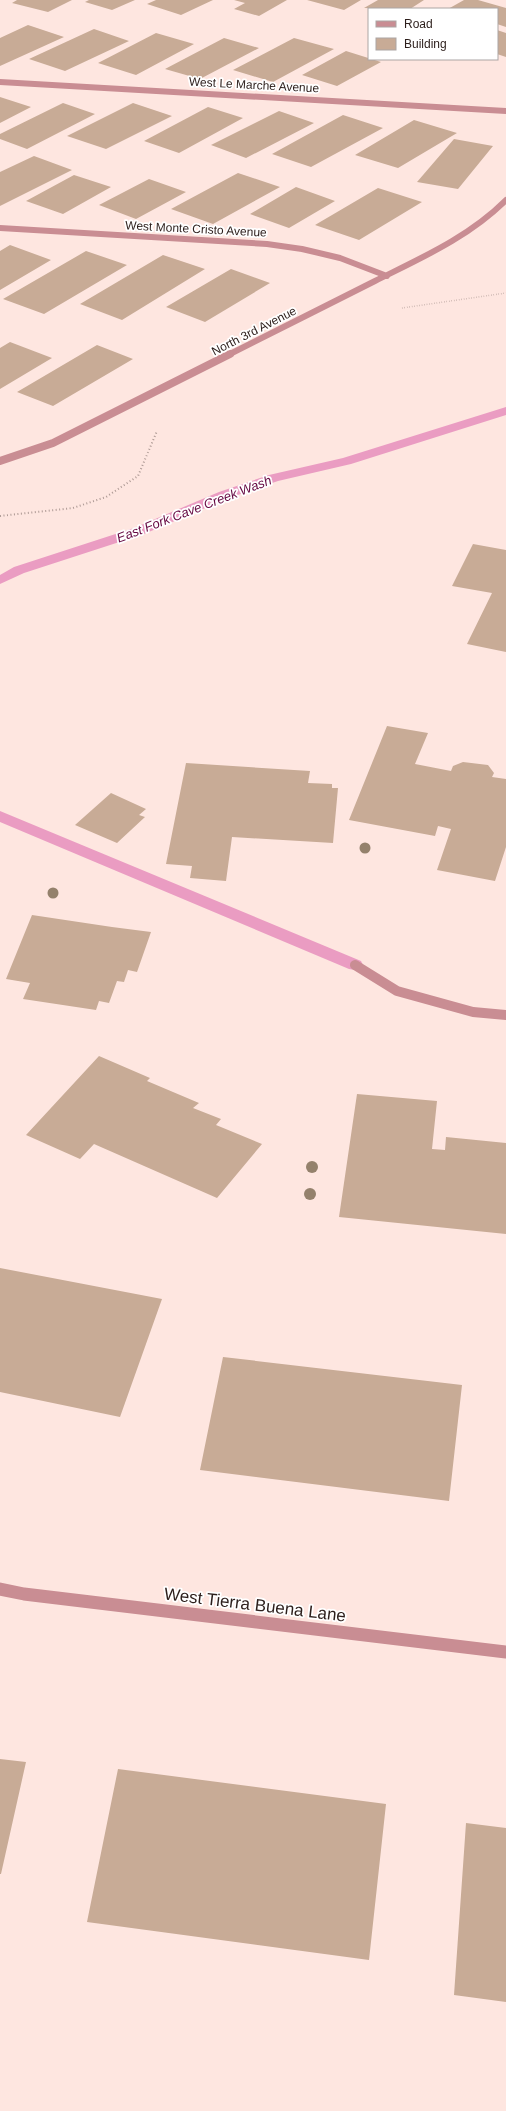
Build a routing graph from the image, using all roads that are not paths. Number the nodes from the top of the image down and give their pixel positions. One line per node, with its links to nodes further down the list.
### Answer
1 (0, 82): 2 (street, West Le Marche Avenue)
2 (506, 111)
3 (506, 200): 5 (street, North 3rd Avenue)
4 (0, 228): 5 (street, West Monte Cristo Avenue)
5 (386, 276): 6 (street, North 3rd Avenue)
6 (0, 461)
7 (355, 965): 8 (street)
8 (506, 1015)
9 (0, 1589): 10 (street, West Tierra Buena Lane)
10 (506, 1652)

